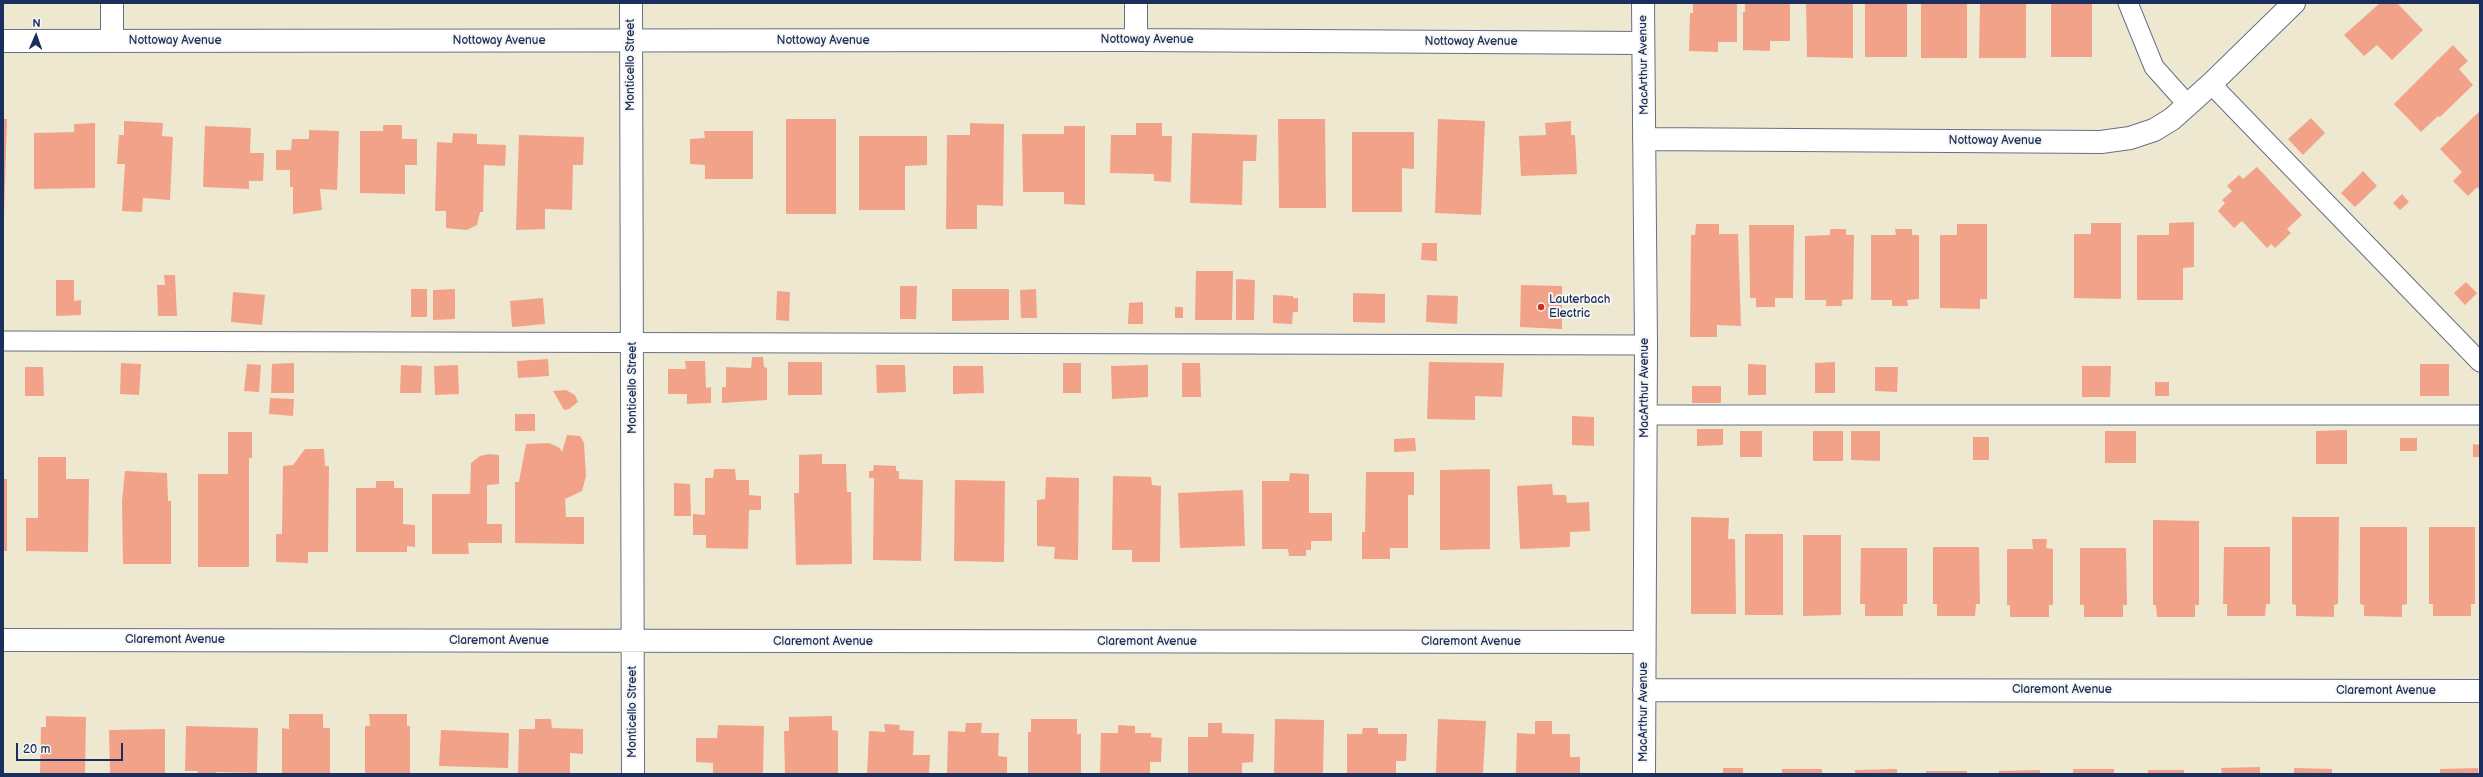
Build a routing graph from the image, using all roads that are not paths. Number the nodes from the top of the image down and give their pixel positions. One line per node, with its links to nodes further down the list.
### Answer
1 (112, 3): 9 (street)
2 (631, 3): 10 (street, Monticello Street)
3 (1136, 3): 8 (street)
4 (1643, 3): 11 (street, MacArthur Avenue)
5 (2128, 3): 13 (lane)
6 (2294, 3): 12 (street, Nottoway Avenue)
7 (3, 40): 9 (street, Nottoway Avenue)
8 (1136, 40): 10 (street, Nottoway Avenue); 11 (street, Nottoway Avenue)
9 (112, 41): 10 (street, Nottoway Avenue)
10 (631, 41): 16 (street, Monticello Street)
11 (1643, 43): 14 (street, MacArthur Avenue)
12 (2211, 84): 13 (street, Nottoway Avenue); 18 (lane)
13 (2188, 105): 14 (street, Nottoway Avenue)
14 (1644, 139): 17 (street, MacArthur Avenue)
15 (3, 341): 16 (lane)
16 (632, 341): 17 (lane); 22 (street, Monticello Street)
17 (1646, 346): 19 (street, MacArthur Avenue)
18 (2480, 362)
19 (1646, 415): 20 (lane); 23 (street, MacArthur Avenue)
20 (2480, 415)
21 (3, 640): 22 (street, Claremont Avenue)
22 (633, 642): 23 (street, Claremont Avenue); 26 (street, Monticello Street)
23 (1644, 642): 24 (street, MacArthur Avenue)
24 (1644, 690): 25 (street, Claremont Avenue); 27 (street, MacArthur Avenue)
25 (2480, 691)
26 (633, 774)
27 (1644, 774)

